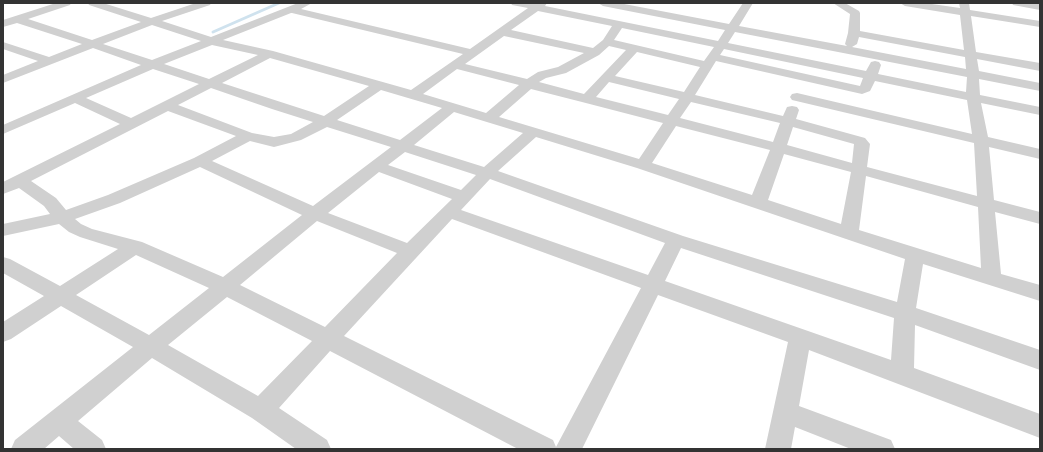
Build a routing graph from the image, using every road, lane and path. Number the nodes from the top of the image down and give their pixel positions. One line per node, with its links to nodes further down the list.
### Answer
1 (66, 3): 19 (street)
2 (93, 3): 16 (street)
3 (132, 3): 16 (street)
4 (206, 3): 20 (street)
5 (307, 3): 17 (street)
6 (516, 3): 13 (street)
7 (603, 3): 18 (street)
8 (672, 3): 18 (street)
9 (748, 3): 24 (street)
10 (838, 3): 27 (street)
11 (905, 3): 15 (street)
12 (1017, 3): 14 (street)
13 (539, 5): 22 (street); 26 (street)
14 (1040, 5)
15 (965, 8): 23 (street); 38 (street)
16 (114, 10): 20 (street)
17 (292, 10): 28 (street); 36 (street)
18 (662, 14): 24 (street); 25 (street)
19 (17, 19): 21 (street); 30 (street)
20 (150, 22): 28 (street); 30 (street)
21 (3, 24)
22 (619, 24): 25 (street); 29 (street)
23 (1040, 24)
24 (732, 28): 32 (street); 34 (street)
25 (647, 30): 32 (street)
26 (503, 32): 35 (street); 36 (street)
27 (854, 33): 34 (street); 38 (street)
28 (212, 41): 37 (street); 42 (street)
29 (607, 42): 33 (street); 35 (street)
30 (92, 44): 40 (street); 42 (street)
31 (3, 45): 40 (street)
32 (721, 45): 41 (street); 46 (street)
33 (634, 48): 41 (street); 48 (street)
34 (849, 50): 39 (street)
35 (595, 52): 51 (street)
36 (473, 53): 43 (street)
37 (269, 54): 50 (street); 52 (street)
38 (970, 54): 44 (street); 45 (street)
39 (878, 56): 45 (street); 46 (street)
40 (48, 61): 49 (street)
41 (710, 61): 47 (street); 55 (street)
42 (153, 64): 50 (street); 58 (street)
43 (455, 65): 51 (street); 54 (street)
44 (1040, 67)
45 (973, 74): 53 (street); 57 (street)
46 (871, 76): 47 (street); 57 (street)
47 (804, 77): 56 (street)
48 (607, 78): 55 (street); 59 (street)
49 (3, 79)
50 (211, 84): 60 (street); 66 (street)
51 (529, 84): 59 (street); 63 (street)
52 (379, 85): 54 (street); 66 (street)
53 (1040, 87)
54 (413, 95): 61 (street)
55 (687, 97): 64 (street); 65 (street)
56 (797, 97): 65 (street); 71 (street)
57 (973, 98): 62 (street); 71 (street)
58 (76, 99): 67 (street); 68 (street)
59 (587, 99): 64 (street)
60 (167, 106): 67 (street); 70 (street)
61 (451, 108): 63 (street); 72 (street)
62 (1040, 111)
63 (489, 118): 69 (street)
64 (672, 121): 73 (street); 76 (street)
65 (788, 121): 73 (street); 78 (street)
66 (325, 122): 70 (street); 72 (street)
67 (132, 124): 80 (street)
68 (3, 130)
69 (533, 132): 76 (street); 79 (street)
70 (248, 136): 75 (street)
71 (981, 140): 74 (street); 84 (street)
72 (402, 146): 77 (street); 79 (street)
73 (779, 148): 78 (street); 82 (street)
74 (1040, 154)
75 (200, 161): 85 (street); 86 (street)
76 (643, 165): 82 (street)
77 (376, 166): 83 (street); 85 (street)
78 (859, 170): 84 (street); 89 (street)
79 (487, 173): 83 (street); 90 (street)
80 (20, 181): 81 (street); 86 (street)
81 (3, 189)
82 (758, 203): 89 (street)
83 (457, 204): 92 (street); 96 (street)
84 (987, 204): 87 (street); 95 (street)
85 (315, 214): 92 (street); 97 (street)
86 (62, 217): 88 (street); 91 (street)
87 (1040, 218)
88 (3, 230)
89 (848, 233): 93 (street)
90 (676, 240): 96 (street); 100 (street)
91 (135, 247): 97 (street); 99 (street)
92 (410, 251): 103 (street)
93 (915, 255): 95 (street); 100 (street)
94 (3, 264): 99 (street)
95 (992, 279): 98 (street)
96 (653, 284): 102 (street); 115 (street)
97 (226, 287): 103 (street); 104 (street)
98 (1040, 293)
99 (60, 297): 101 (street); 104 (street)
100 (905, 313): 105 (street); 106 (street)
101 (3, 333)
102 (800, 338): 106 (street); 108 (street)
103 (329, 339): 107 (street); 114 (street)
104 (152, 347): 107 (street); 109 (street)
105 (1040, 360)
106 (902, 374): 110 (street)
107 (261, 410): 113 (street)
108 (786, 412): 116 (street); 117 (street)
109 (59, 421): 111 (street); 112 (street)
110 (1040, 426)
111 (24, 449)
112 (93, 449)
113 (318, 449)
114 (544, 449)
115 (568, 449)
116 (778, 449)
117 (882, 449)

